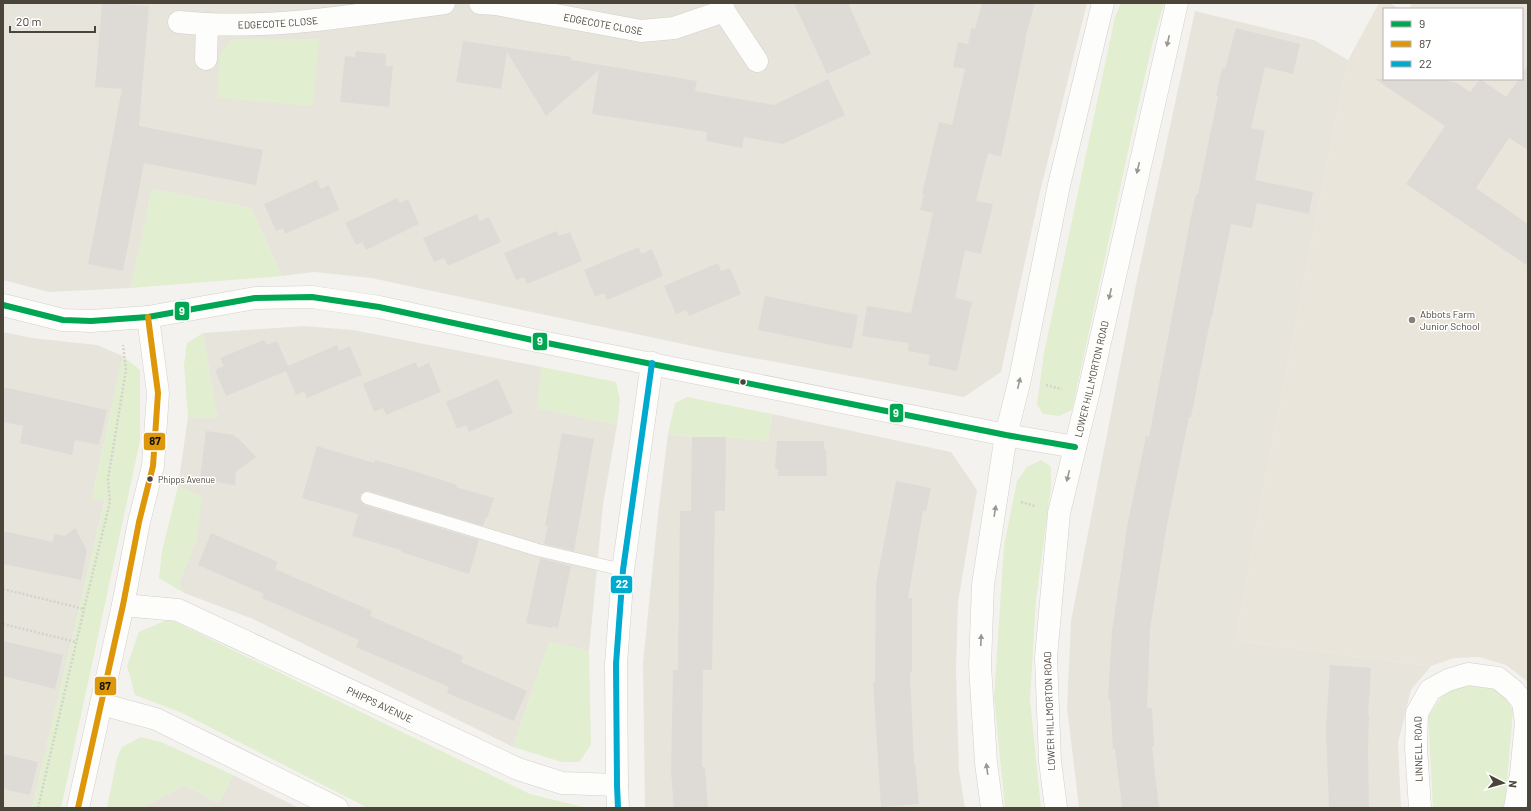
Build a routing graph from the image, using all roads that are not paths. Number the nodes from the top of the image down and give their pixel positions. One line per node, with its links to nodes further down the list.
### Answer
1 (444, 3): 7 (street, EDGECOTE CLOSE)
2 (480, 3): 5 (street, EDGECOTE CLOSE)
3 (1103, 3): 13 (street, one-way to 3)
4 (1177, 3): 14 (street, LOWER HILLMORTON ROAD, one-way to 14)
5 (723, 7): 9 (street, EDGECOTE CLOSE)
6 (179, 22): 7 (street, EDGECOTE CLOSE)
7 (207, 25): 8 (street)
8 (206, 59)
9 (757, 62)
10 (3, 305): 11 (street)
11 (148, 317): 12 (street); 17 (street)
12 (652, 363): 13 (street); 16 (street)
13 (1006, 435): 14 (street); 23 (street, one-way to 13)
14 (1075, 447): 24 (street, LOWER HILLMORTON ROAD, one-way to 24)
15 (367, 498): 16 (lane)
16 (623, 570): 19 (street)
17 (123, 605): 18 (street); 19 (street, PHIPPS AVENUE)
18 (101, 704): 20 (street); 21 (street)
19 (617, 785): 22 (street)
20 (78, 808)
21 (337, 808)
22 (618, 808)
23 (992, 808)
24 (1056, 808)
25 (1420, 808): 26 (street, LINNELL ROAD)
26 (1515, 808)

